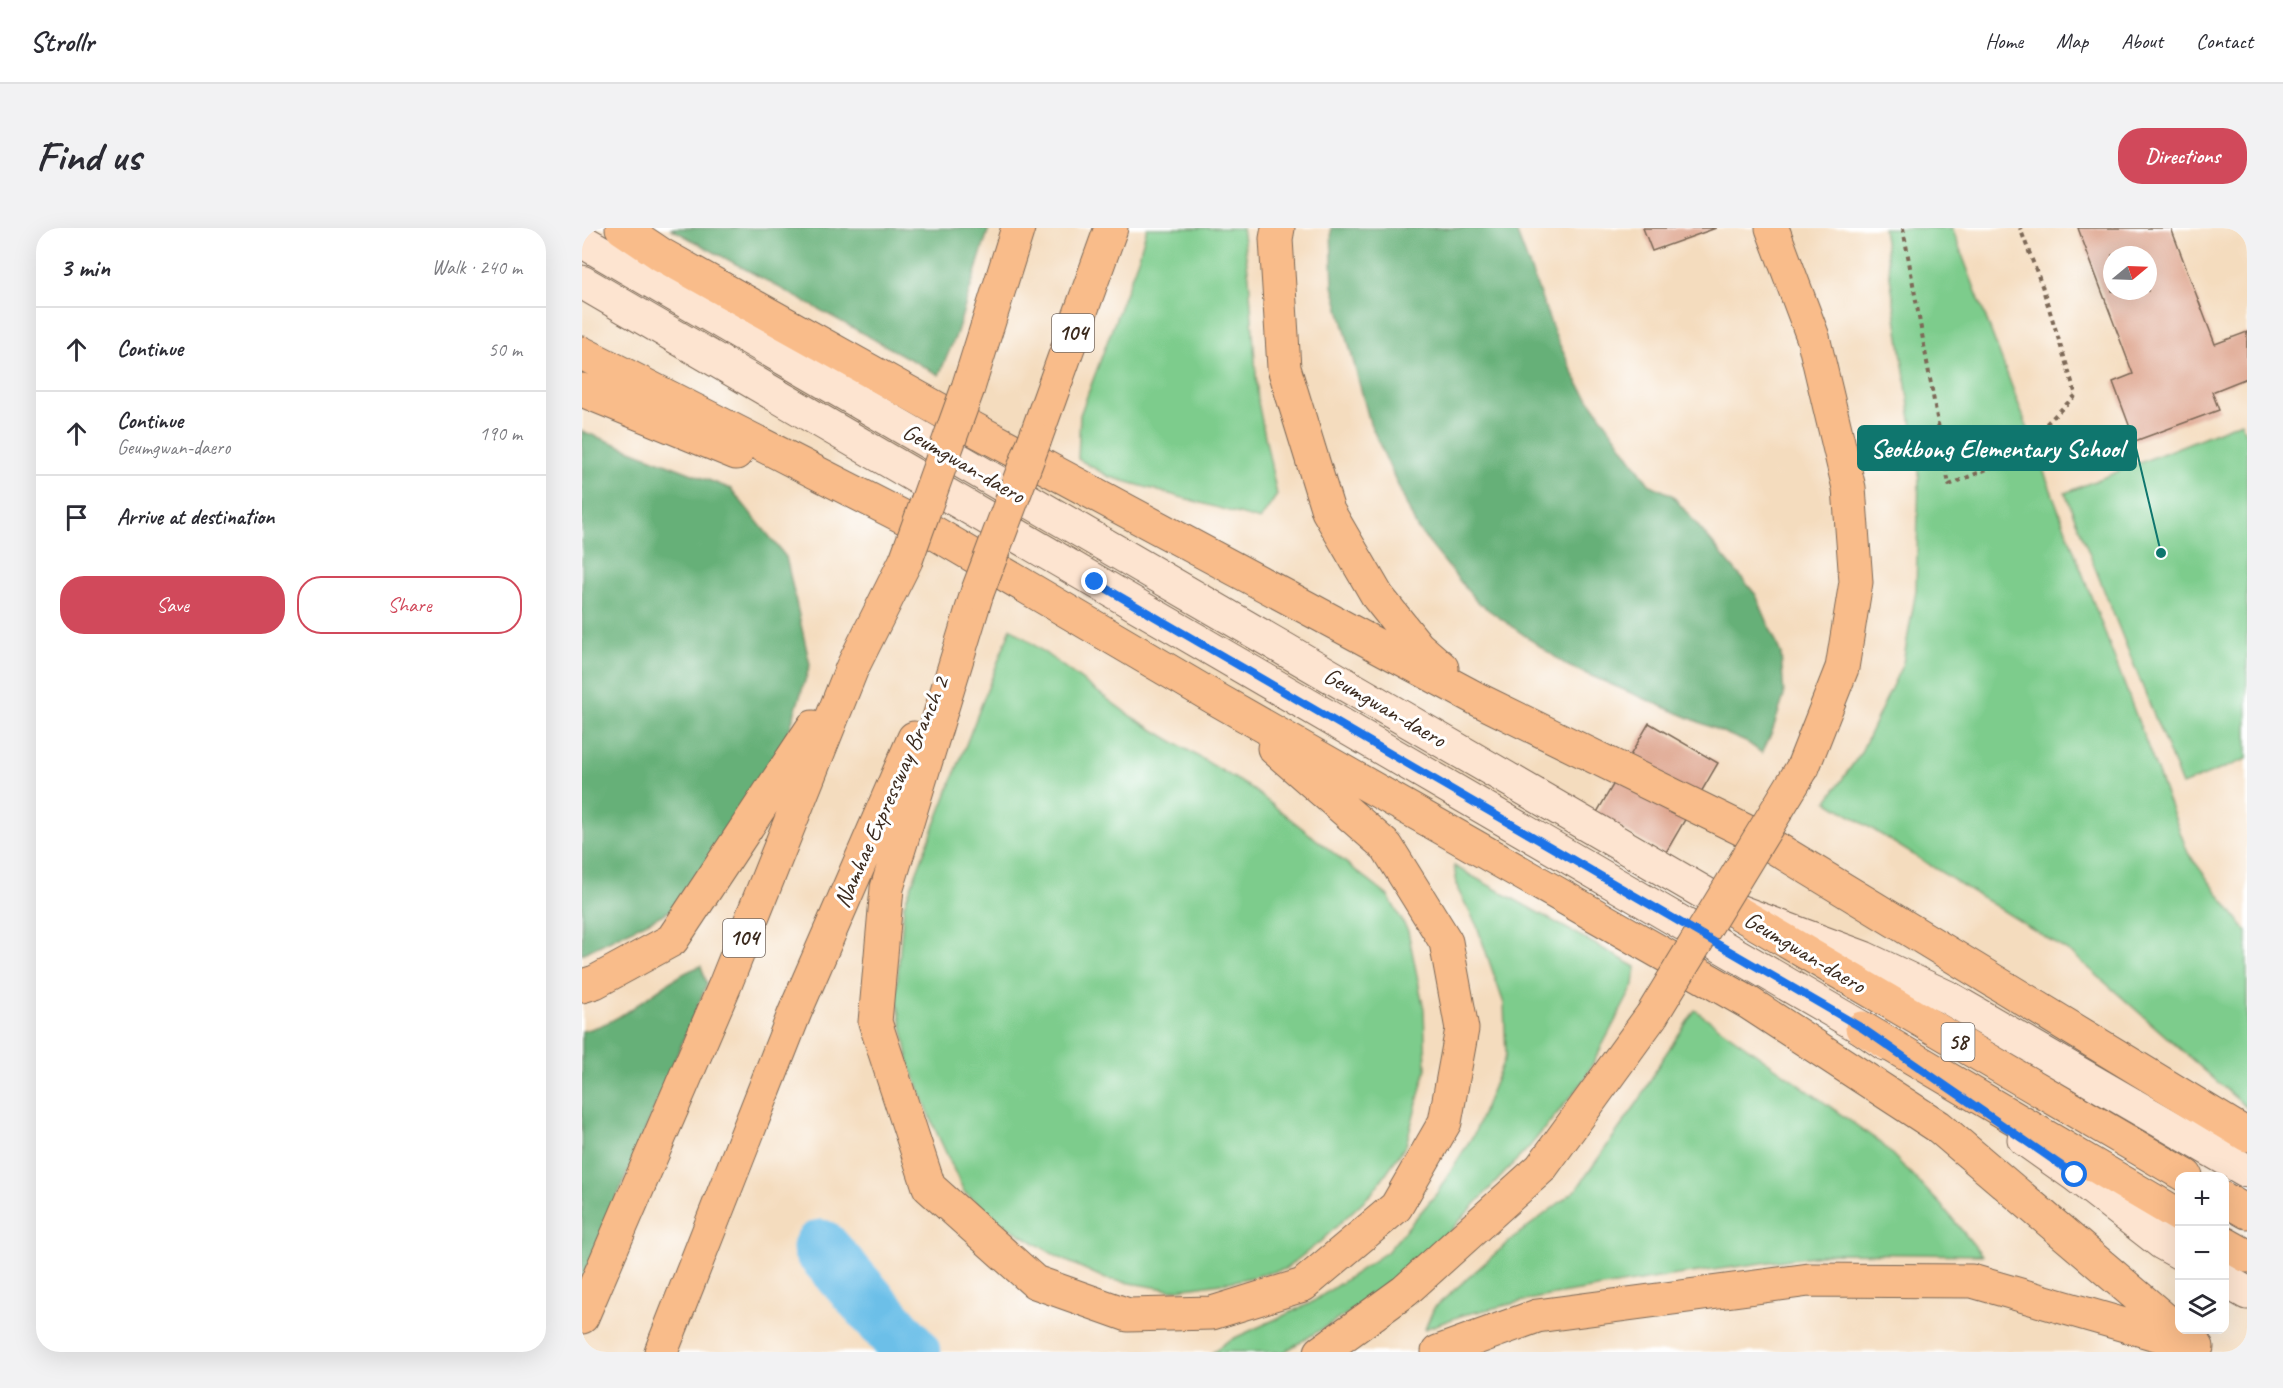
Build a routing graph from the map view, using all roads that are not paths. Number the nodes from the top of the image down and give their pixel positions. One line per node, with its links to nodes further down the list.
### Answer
1 (622, 228): 13 (main road)
2 (1018, 228): 12 (main road, 104, bridge)
3 (1112, 228): 11 (main road, Namhae Expressway Branch 2 / 104, bridge)
4 (1278, 228): 13 (main road)
5 (1772, 228): 32 (main road, bridge)
6 (582, 241): 15 (main road, Geumgwan-daero)
7 (582, 282): 17 (main road, Geumgwan-daero)
8 (582, 353): 10 (main road)
9 (582, 390): 10 (main road)
10 (933, 532): 14 (main road)
11 (977, 593): 14 (main road); 31 (main road, Namhae Expressway Branch 2 / 104)
12 (852, 668): 16 (main road); 29 (main road, 104)
13 (1477, 699): 18 (main road)
14 (1220, 701): 30 (main road)
15 (1730, 908): 19 (main road); 20 (main road, Geumgwan-daero / 58)
16 (589, 984)
17 (1862, 1028): 23 (main road, Geumgwan-daero / 58); 25 (main road)
18 (2247, 1135)
19 (2247, 1171)
20 (2179, 1172)
21 (2229, 1202): 22 (main road)
22 (2247, 1212)
23 (2175, 1213)
24 (2229, 1246): 26 (main road)
25 (2175, 1250)
26 (2247, 1256)
27 (2229, 1283): 28 (main road)
28 (2247, 1293)
29 (582, 1317)
30 (2202, 1349): 33 (main road)
31 (661, 1352)
32 (1321, 1352)
33 (1438, 1352)

